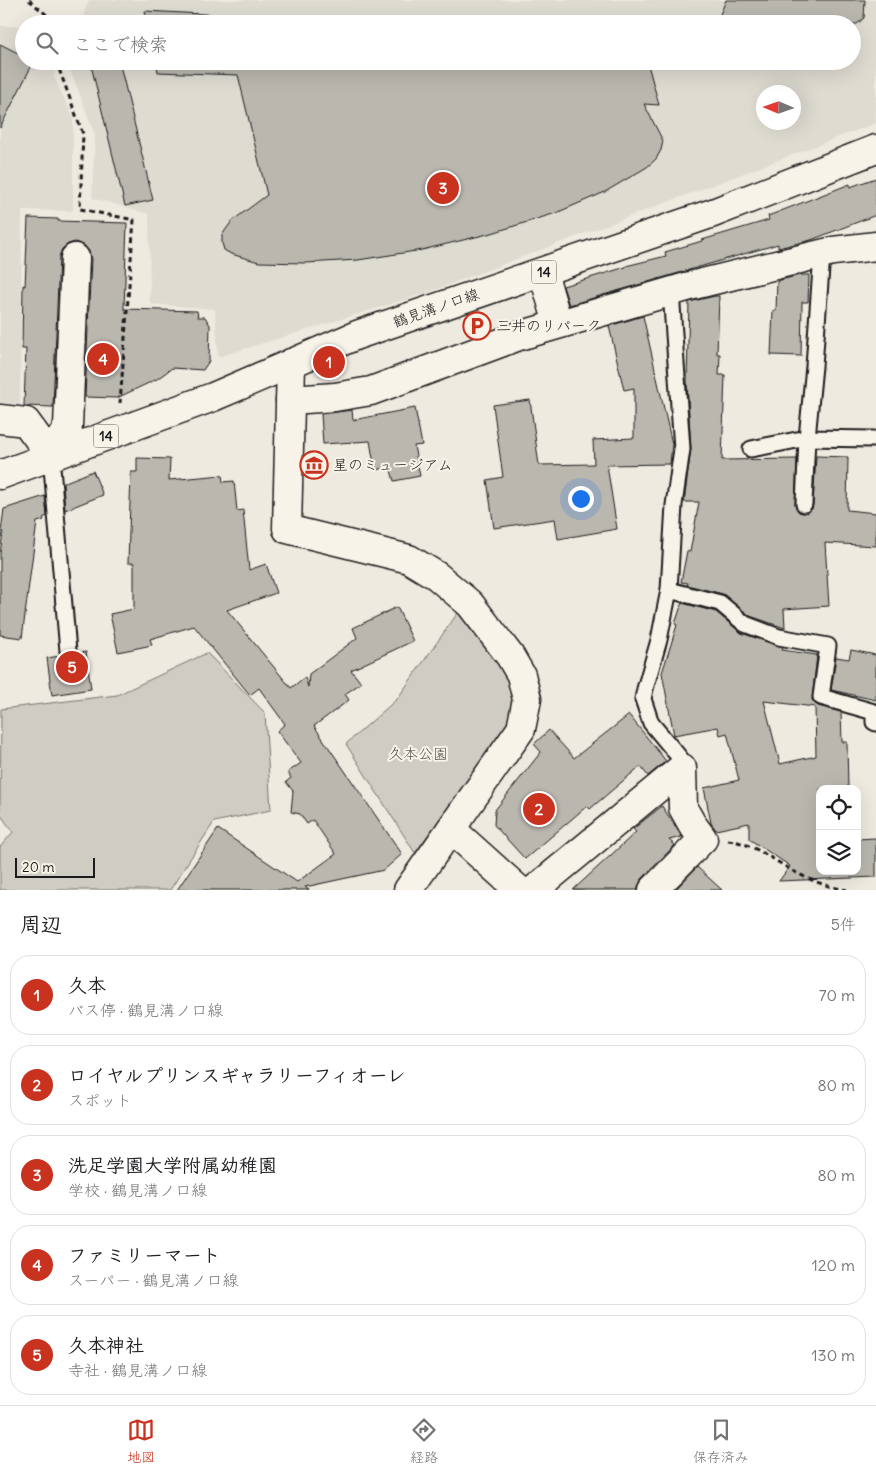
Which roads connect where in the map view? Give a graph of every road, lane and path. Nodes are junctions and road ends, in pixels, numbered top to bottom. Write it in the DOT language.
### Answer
graph roads {
  1 [pos="29,0"];
  2 [pos="47,15"];
  3 [pos="59,70"];
  4 [pos="876,149"];
  5 [pos="876,246"];
  6 [pos="822,254"];
  7 [pos="75,258"];
  8 [pos="543,272"];
  9 [pos="671,291"];
  10 [pos="558,324"];
  11 [pos="291,363"];
  12 [pos="290,400"];
  13 [pos="0,419"];
  14 [pos="118,431"];
  15 [pos="807,438"];
  16 [pos="874,439"];
  17 [pos="751,449"];
  18 [pos="52,456"];
  19 [pos="0,475"];
  20 [pos="804,504"];
  21 [pos="669,590"];
  22 [pos="68,651"];
  23 [pos="876,723"];
  24 [pos="682,768"];
  25 [pos="451,829"];
  26 [pos="703,838"];
  27 [pos="408,890"];
  28 [pos="519,890"];
  29 [pos="534,890"];
  30 [pos="653,890"];
  31 [pos="847,890"];
  1 -- 2 [label="path"];
  3 -- 14 [label="path"];
  4 -- 8 [label="street, 鶴見溝ノ口線 / 14"];
  5 -- 6 [label="street"];
  6 -- 9 [label="street"];
  6 -- 15 [label="lane"];
  7 -- 18 [label="street"];
  8 -- 10 [label="street"];
  8 -- 11 [label="street, 鶴見溝ノ口線 / 14"];
  9 -- 10 [label="street"];
  9 -- 21 [label="lane"];
  10 -- 12 [label="street"];
  11 -- 12 [label="street"];
  11 -- 14 [label="street, 鶴見溝ノ口線 / 14"];
  12 -- 25 [label="street"];
  13 -- 18 [label="street"];
  14 -- 18 [label="street, 鶴見溝ノ口線 / 14"];
  15 -- 16 [label="lane"];
  15 -- 17 [label="lane"];
  15 -- 20 [label="lane"];
  18 -- 19 [label="street, 鶴見溝ノ口線 / 14"];
  18 -- 22 [label="lane"];
  21 -- 23 [label="lane"];
  21 -- 24 [label="lane"];
  24 -- 26 [label="street"];
  24 -- 29 [label="street"];
  25 -- 27 [label="street"];
  25 -- 28 [label="street"];
  26 -- 30 [label="street"];
  26 -- 31 [label="path"];
}
